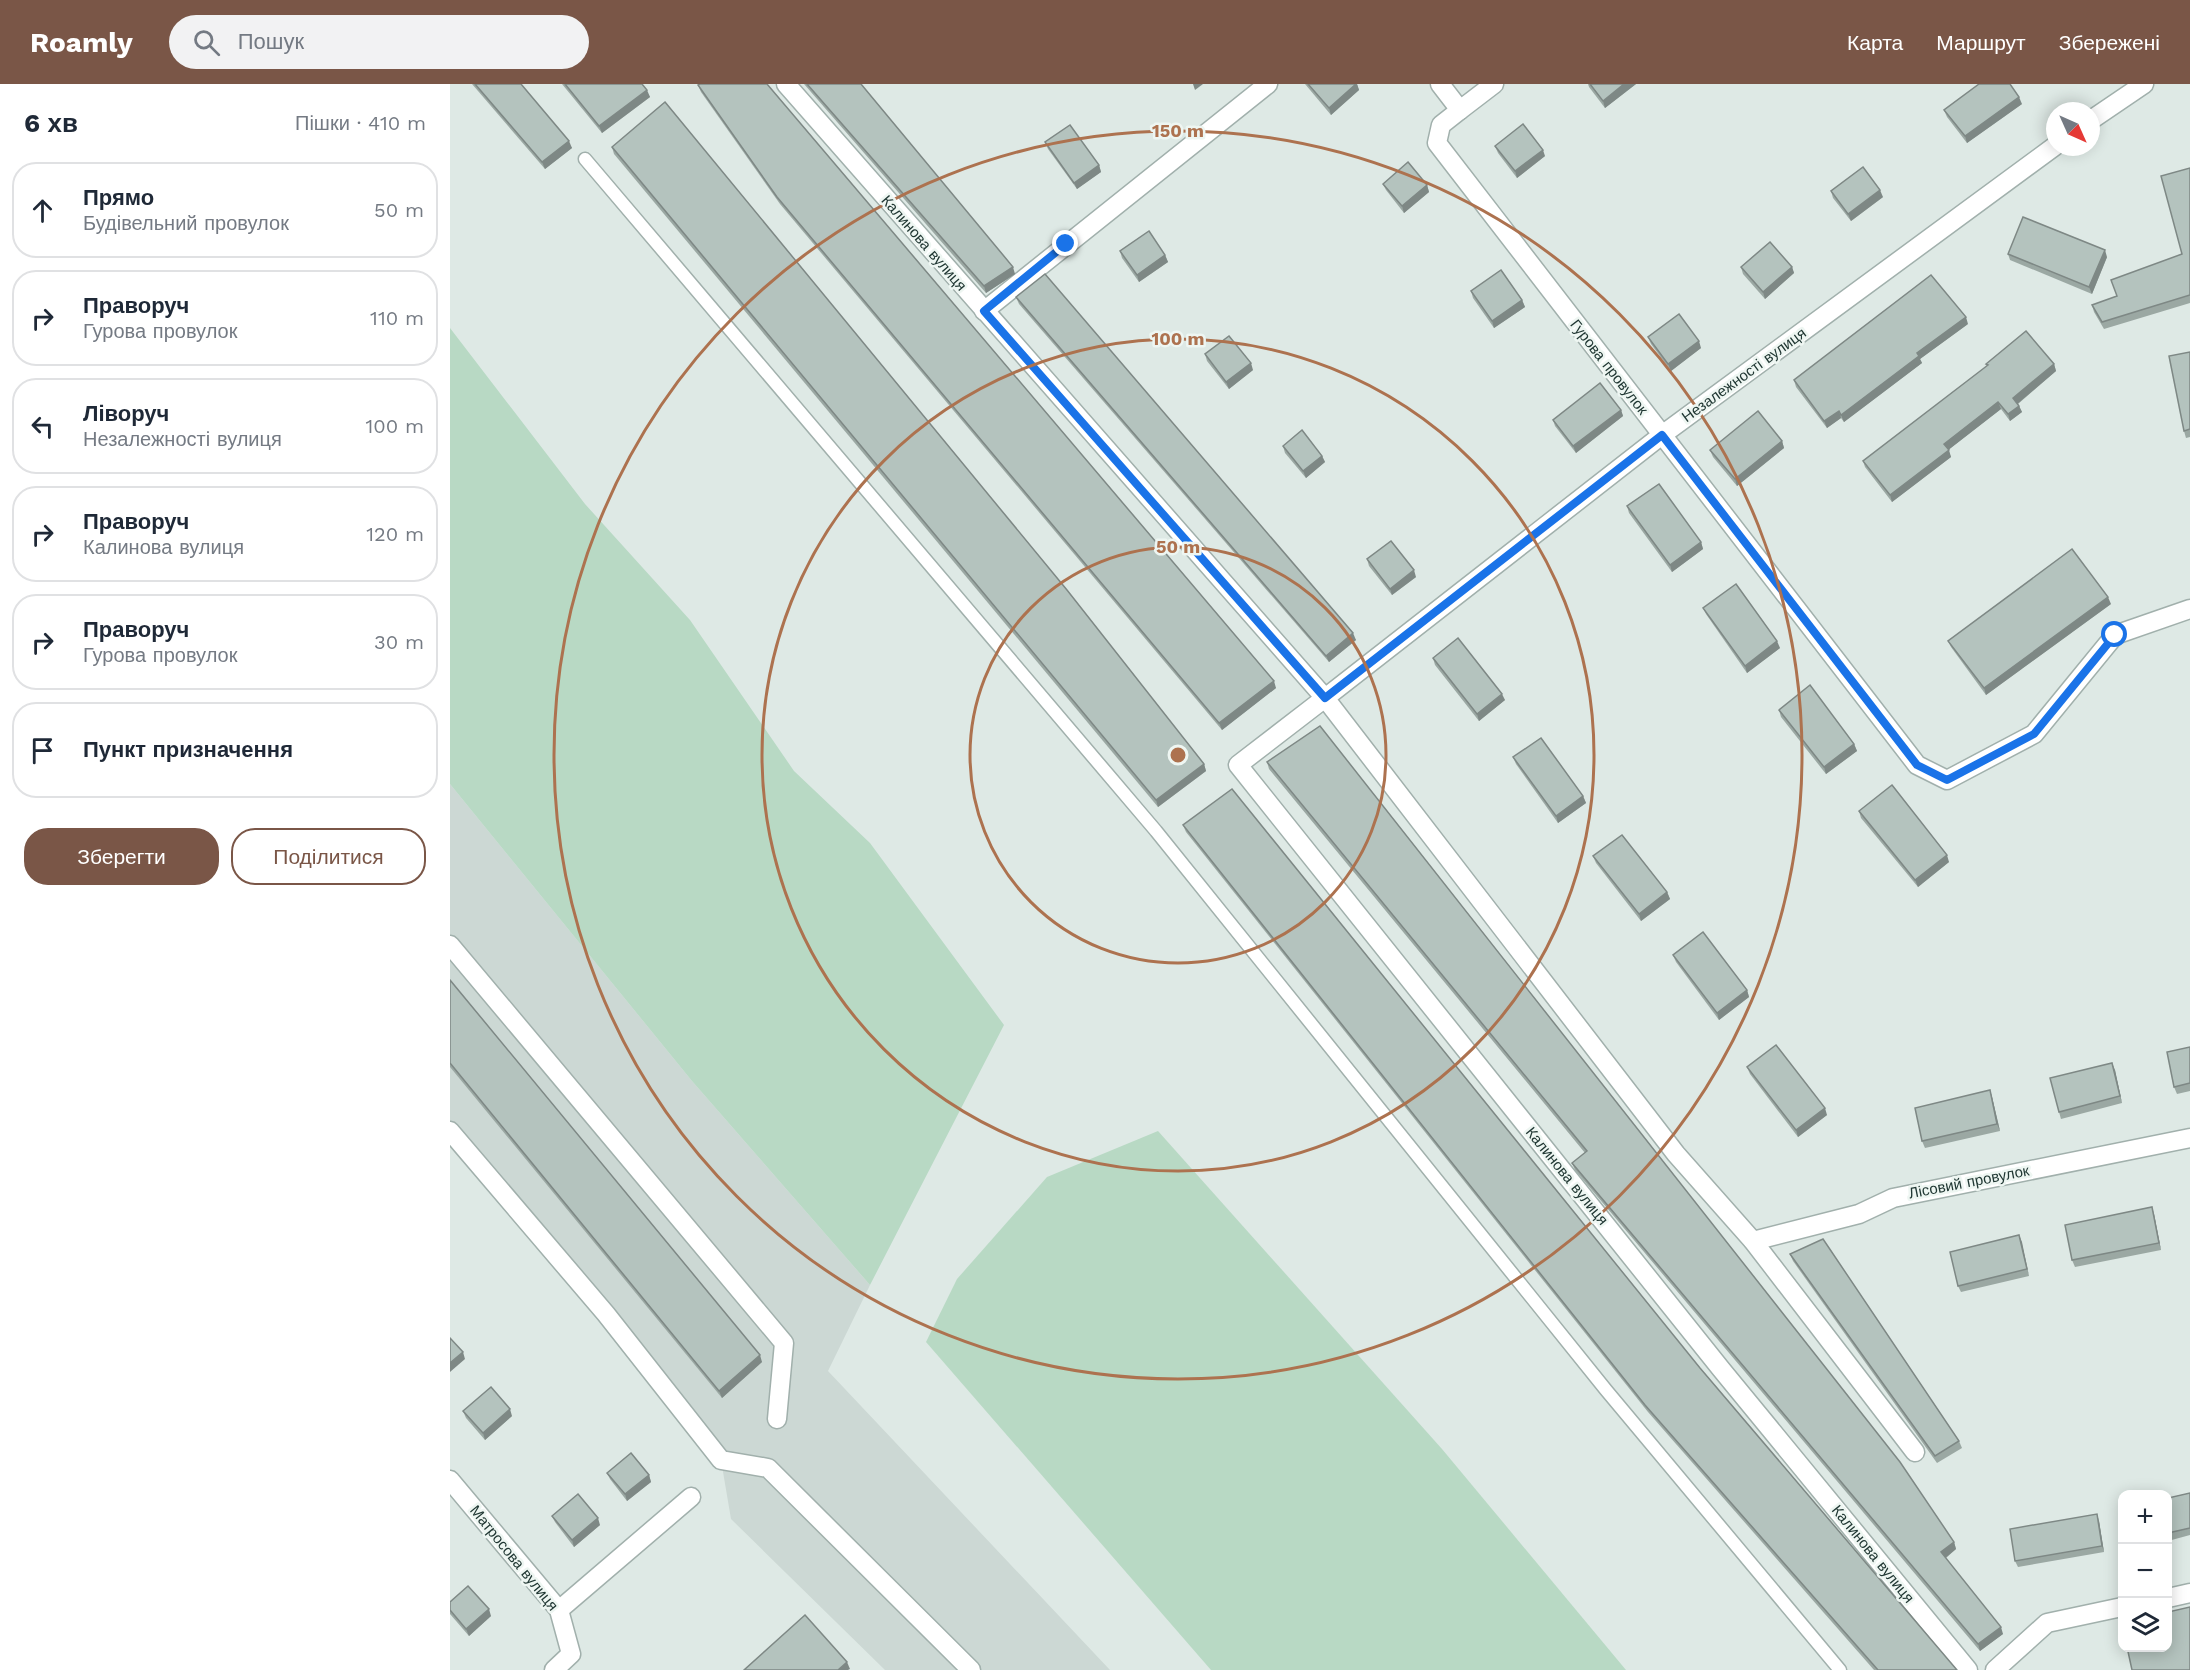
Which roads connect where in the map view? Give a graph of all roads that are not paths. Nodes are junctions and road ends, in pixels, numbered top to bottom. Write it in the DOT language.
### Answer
graph roads {
  1 [pos="786,84"];
  2 [pos="1268,84"];
  3 [pos="1440,84"];
  4 [pos="1494,84"];
  5 [pos="2144,84"];
  6 [pos="1460,110"];
  7 [pos="2100,114"];
  8 [pos="2046,153"];
  9 [pos="585,159"];
  10 [pos="984,311"];
  11 [pos="1662,435"];
  12 [pos="2190,609"];
  13 [pos="1325,698"];
  14 [pos="450,945"];
  15 [pos="450,1131"];
  16 [pos="2190,1138"];
  17 [pos="1753,1241"];
  18 [pos="777,1419"];
  19 [pos="1915,1452"];
  20 [pos="450,1480"];
  21 [pos="691,1497"];
  22 [pos="2190,1593"];
  23 [pos="2172,1597"];
  24 [pos="2118,1608"];
  25 [pos="559,1610"];
  26 [pos="554,1670"];
  27 [pos="971,1670"];
  28 [pos="1840,1670"];
  29 [pos="1968,1670"];
  30 [pos="1995,1670"];
  1 -- 10 [label="street, Калинова вулиця"];
  2 -- 10 [label="street"];
  3 -- 6 [label="street"];
  4 -- 6 [label="street"];
  5 -- 7 [label="street"];
  6 -- 11 [label="street, Гурова провулок"];
  8 -- 11 [label="street, Незалежності вулиця"];
  9 -- 28 [label="lane"];
  10 -- 13 [label="street, Калинова вулиця"];
  11 -- 12 [label="street, Гурова провулок"];
  11 -- 13 [label="street, Незалежності вулиця"];
  13 -- 17 [label="street, Калинова вулиця"];
  13 -- 29 [label="street, Калинова вулиця"];
  14 -- 18 [label="street"];
  15 -- 27 [label="street"];
  16 -- 17 [label="street, Лісовий провулок"];
  17 -- 19 [label="street, Калинова вулиця"];
  20 -- 25 [label="street, Матросова вулиця"];
  21 -- 25 [label="street"];
  22 -- 23 [label="street"];
  24 -- 30 [label="street"];
  25 -- 26 [label="street, Матросова вулиця"];
}
